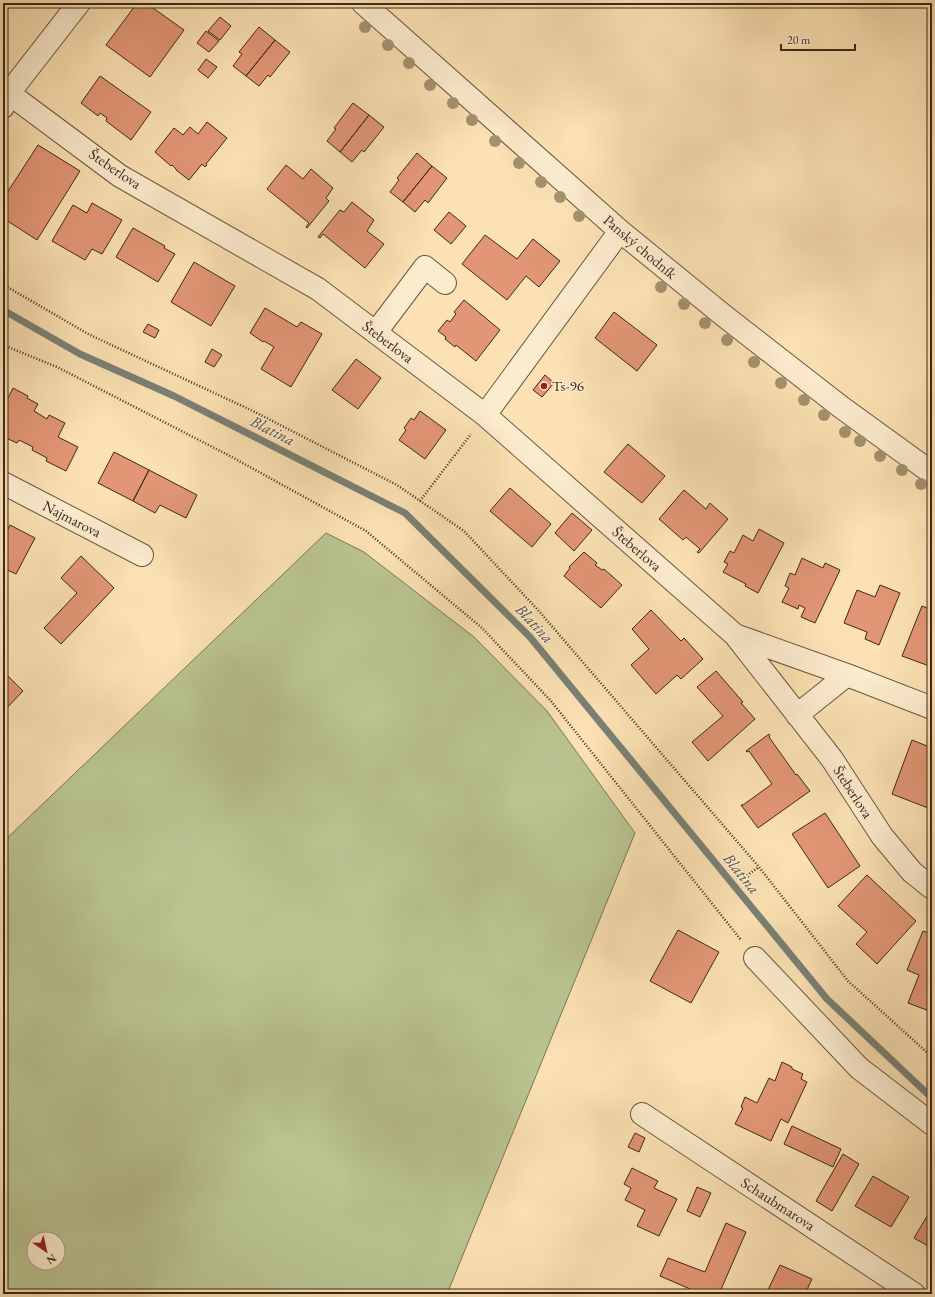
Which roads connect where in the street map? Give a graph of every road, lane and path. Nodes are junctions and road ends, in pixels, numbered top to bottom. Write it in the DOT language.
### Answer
graph roads {
  1 [pos="78,3"];
  2 [pos="363,3"];
  3 [pos="5,96"];
  4 [pos="620,231"];
  5 [pos="3,283"];
  6 [pos="445,283"];
  7 [pos="376,332"];
  8 [pos="3,345"];
  9 [pos="485,415"];
  10 [pos="932,473"];
  11 [pos="3,483"];
  12 [pos="420,501"];
  13 [pos="142,555"];
  14 [pos="735,635"];
  15 [pos="847,675"];
  16 [pos="932,708"];
  17 [pos="797,715"];
  18 [pos="759,866"];
  19 [pos="742,879"];
  20 [pos="932,888"];
  21 [pos="755,958"];
  22 [pos="932,1057"];
  23 [pos="642,1114"];
  24 [pos="932,1124"];
  25 [pos="914,1294"];
  1 -- 3 [label="street"];
  2 -- 4 [label="street, Panský chodník"];
  3 -- 7 [label="street, Šteberlova"];
  4 -- 9 [label="street"];
  4 -- 10 [label="street, Panský chodník"];
  5 -- 12 [label="path"];
  6 -- 7 [label="street"];
  7 -- 9 [label="street, Šteberlova"];
  8 -- 21 [label="path"];
  9 -- 12 [label="path"];
  9 -- 14 [label="street, Šteberlova"];
  11 -- 13 [label="street, Najmarova"];
  12 -- 18 [label="path"];
  14 -- 15 [label="street, Šteberlova"];
  14 -- 17 [label="street, Šteberlova"];
  15 -- 16 [label="street, Šteberlova"];
  15 -- 17 [label="street"];
  17 -- 20 [label="street, Šteberlova"];
  18 -- 19 [label="path"];
  18 -- 22 [label="path"];
  21 -- 24 [label="street"];
  23 -- 25 [label="street, Schaubmarova"];
}
